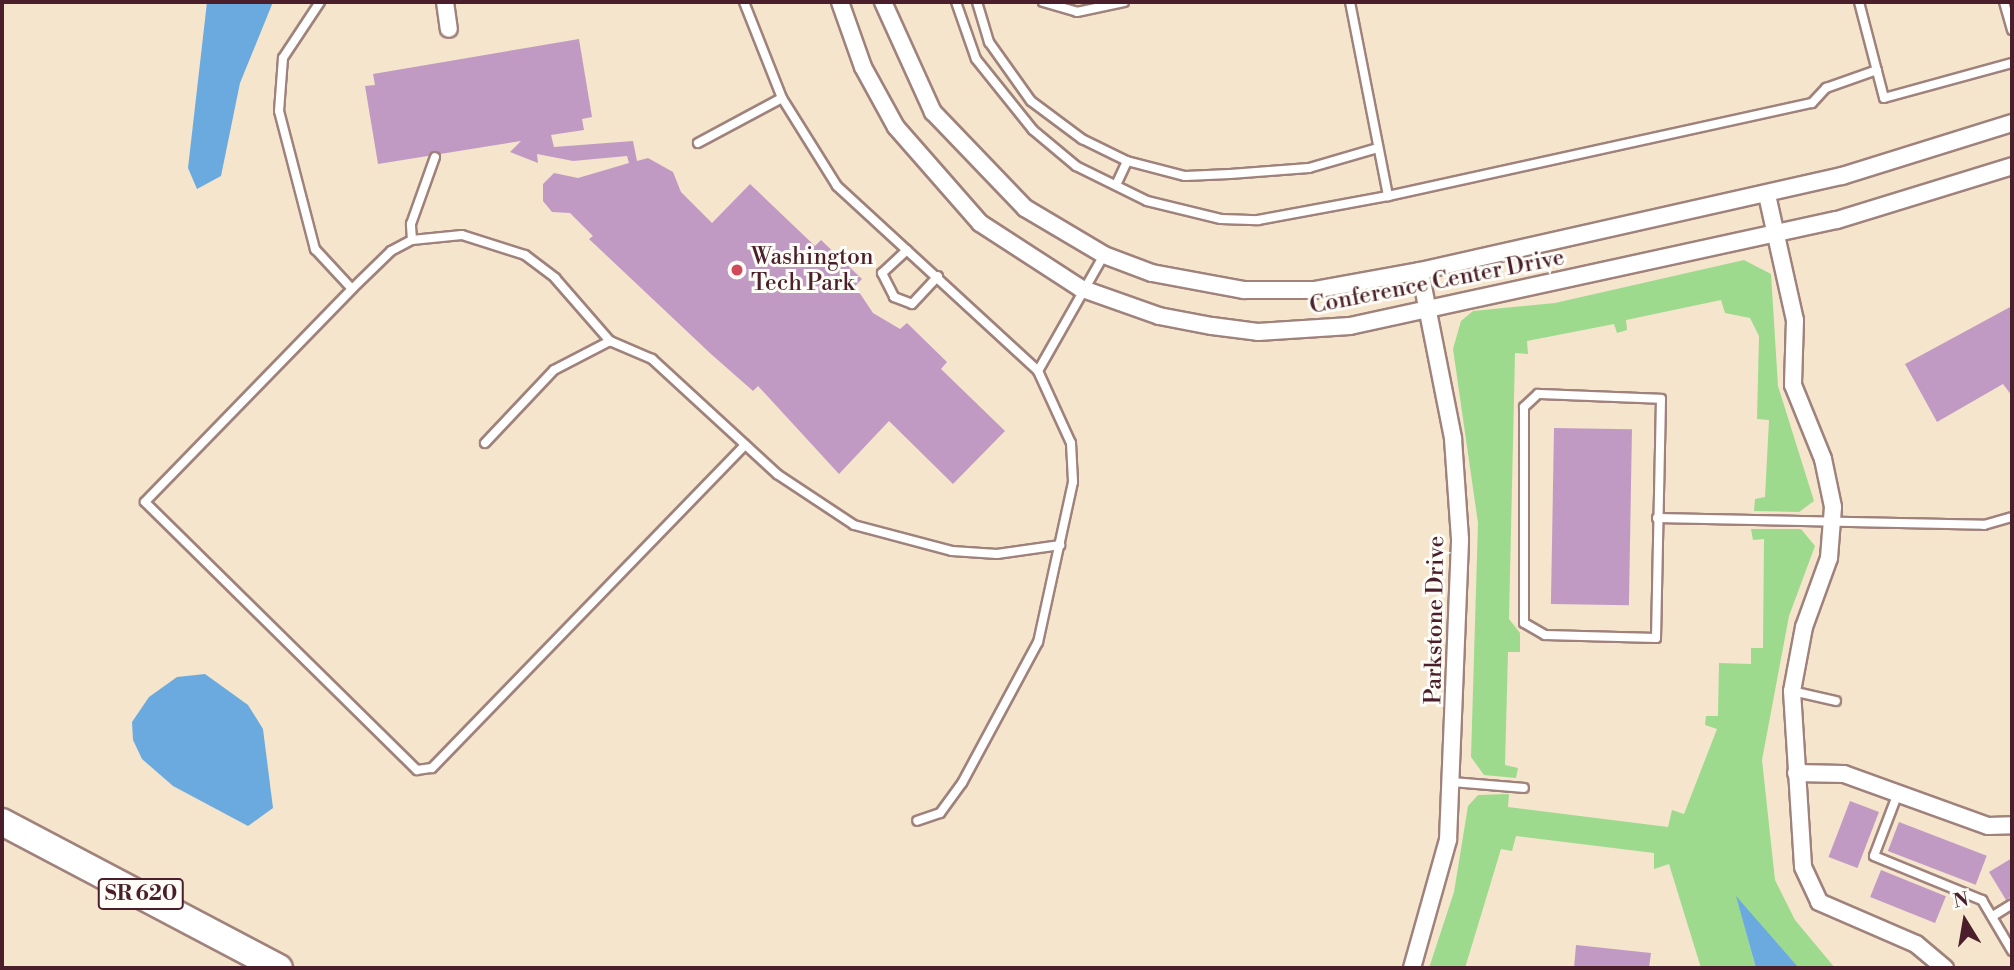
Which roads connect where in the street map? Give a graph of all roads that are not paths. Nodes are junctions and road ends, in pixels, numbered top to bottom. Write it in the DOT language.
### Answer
graph roads {
  1 [pos="330,2"];
  2 [pos="445,2"];
  3 [pos="744,2"];
  4 [pos="839,2"];
  5 [pos="883,2"];
  6 [pos="956,2"];
  7 [pos="977,2"];
  8 [pos="1043,2"];
  9 [pos="1124,2"];
  10 [pos="1350,2"];
  11 [pos="1859,2"];
  12 [pos="2004,2"];
  13 [pos="319,3"];
  14 [pos="449,29"];
  15 [pos="2012,30"];
  16 [pos="2012,63"];
  17 [pos="1877,70"];
  18 [pos="782,98"];
  19 [pos="2012,123"];
  20 [pos="698,144"];
  21 [pos="1378,148"];
  22 [pos="435,157"];
  23 [pos="1127,162"];
  24 [pos="2012,166"];
  25 [pos="1116,185"];
  26 [pos="1767,195"];
  27 [pos="1388,196"];
  28 [pos="1777,234"];
  29 [pos="412,240"];
  30 [pos="907,250"];
  31 [pos="1104,255"];
  32 [pos="1420,271"];
  33 [pos="938,276"];
  34 [pos="1080,288"];
  35 [pos="352,289"];
  36 [pos="1428,310"];
  37 [pos="610,341"];
  38 [pos="1038,371"];
  39 [pos="485,443"];
  40 [pos="745,445"];
  41 [pos="2012,517"];
  42 [pos="1657,518"];
  43 [pos="1832,524"];
  44 [pos="1060,545"];
  45 [pos="1792,691"];
  46 [pos="1836,701"];
  47 [pos="1796,773"];
  48 [pos="1453,782"];
  49 [pos="1524,788"];
  50 [pos="1898,793"];
  51 [pos="917,821"];
  52 [pos="2,822"];
  53 [pos="2012,825"];
  54 [pos="2012,904"];
  55 [pos="1993,916"];
  56 [pos="2012,951"];
  57 [pos="279,968"];
  58 [pos="1412,968"];
  59 [pos="1945,968"];
  1 -- 13 [label="lane"];
  2 -- 14 [label="street"];
  3 -- 18 [label="lane"];
  4 -- 34 [label="street, Conference Center Drive"];
  5 -- 31 [label="street, Conference Center Drive"];
  6 -- 25 [label="lane"];
  7 -- 23 [label="lane"];
  8 -- 9 [label="lane"];
  10 -- 21 [label="lane"];
  11 -- 17 [label="lane"];
  12 -- 15 [label="lane"];
  13 -- 35 [label="lane"];
  16 -- 17 [label="lane"];
  17 -- 27 [label="lane"];
  18 -- 20 [label="lane"];
  18 -- 30 [label="lane"];
  19 -- 26 [label="street, Conference Center Drive"];
  21 -- 23 [label="lane"];
  21 -- 27 [label="lane"];
  22 -- 29 [label="lane"];
  23 -- 25 [label="lane"];
  24 -- 28 [label="street, Conference Center Drive"];
  25 -- 27 [label="lane"];
  26 -- 28 [label="street"];
  26 -- 32 [label="street, Conference Center Drive"];
  28 -- 36 [label="street, Conference Center Drive"];
  28 -- 43 [label="street"];
  29 -- 35 [label="lane"];
  29 -- 37 [label="lane"];
  30 -- 33 [label="lane"];
  30 -- 33 [label="lane"];
  31 -- 32 [label="street, Conference Center Drive"];
  31 -- 34 [label="lane"];
  32 -- 36 [label="street, Parkstone Drive"];
  33 -- 38 [label="lane"];
  34 -- 36 [label="street, Conference Center Drive"];
  34 -- 38 [label="lane"];
  35 -- 40 [label="lane"];
  36 -- 48 [label="street, Parkstone Drive"];
  37 -- 39 [label="lane"];
  37 -- 40 [label="lane"];
  38 -- 44 [label="lane"];
  40 -- 44 [label="lane"];
  41 -- 43 [label="lane"];
  42 -- 42 [label="lane"];
  42 -- 43 [label="lane"];
  43 -- 45 [label="street"];
  44 -- 51 [label="lane"];
  45 -- 46 [label="lane"];
  45 -- 47 [label="street"];
  47 -- 50 [label="street"];
  47 -- 59 [label="street"];
  48 -- 49 [label="lane"];
  48 -- 58 [label="street, Parkstone Drive"];
  50 -- 53 [label="street"];
  50 -- 55 [label="lane"];
  52 -- 57 [label="main road, SR 620"];
  54 -- 55 [label="lane"];
  55 -- 56 [label="lane"];
}
